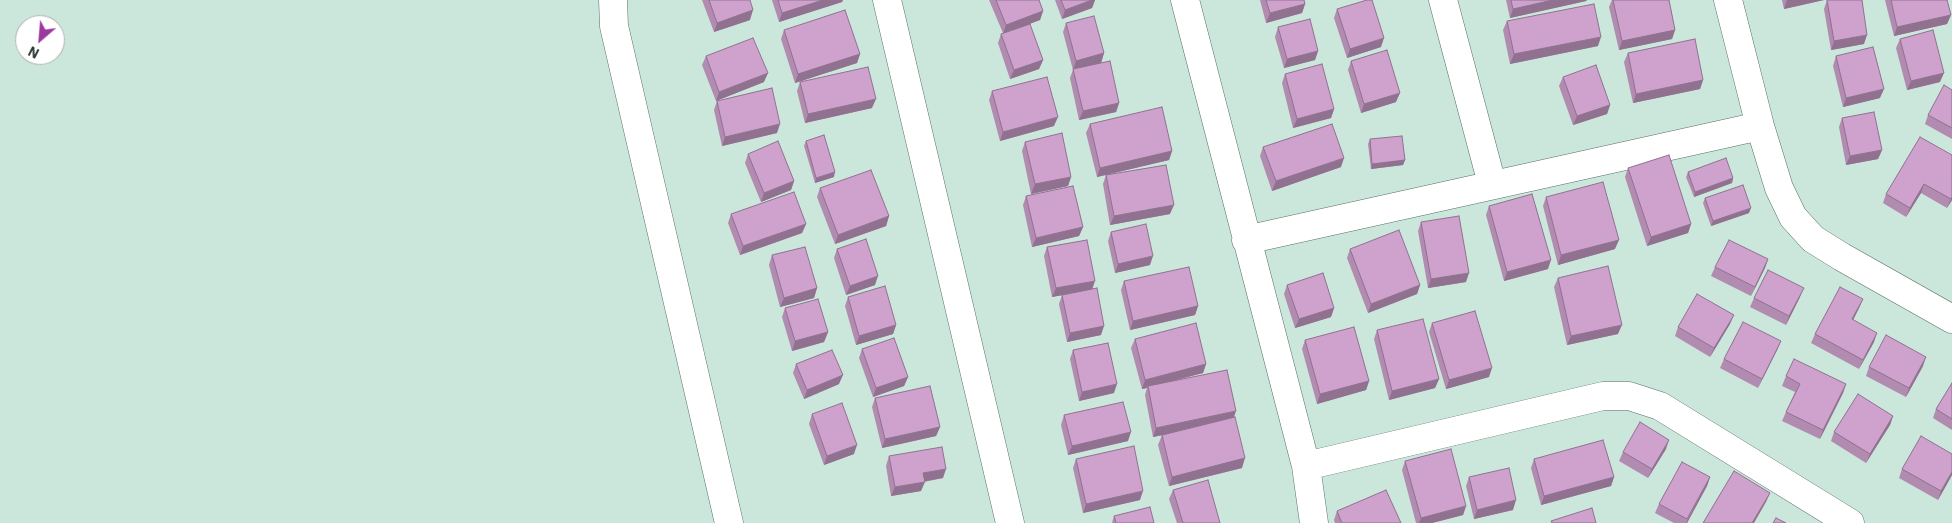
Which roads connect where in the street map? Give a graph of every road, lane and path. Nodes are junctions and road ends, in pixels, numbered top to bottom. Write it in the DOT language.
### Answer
graph roads {
  1 [pos="613,0"];
  2 [pos="887,0"];
  3 [pos="1185,0"];
  4 [pos="1443,0"];
  5 [pos="1728,0"];
  6 [pos="1760,126"];
  7 [pos="1492,184"];
  8 [pos="1246,240"];
  9 [pos="1952,319"];
  10 [pos="1306,466"];
  11 [pos="729,523"];
  12 [pos="1010,523"];
  13 [pos="1314,523"];
  14 [pos="1850,523"];
  1 -- 11 [label="street"];
  2 -- 12 [label="street"];
  3 -- 8 [label="street"];
  4 -- 7 [label="street"];
  5 -- 6 [label="street"];
  6 -- 7 [label="street"];
  6 -- 9 [label="street"];
  7 -- 8 [label="street"];
  8 -- 10 [label="street"];
  10 -- 13 [label="street"];
  10 -- 14 [label="street"];
}
